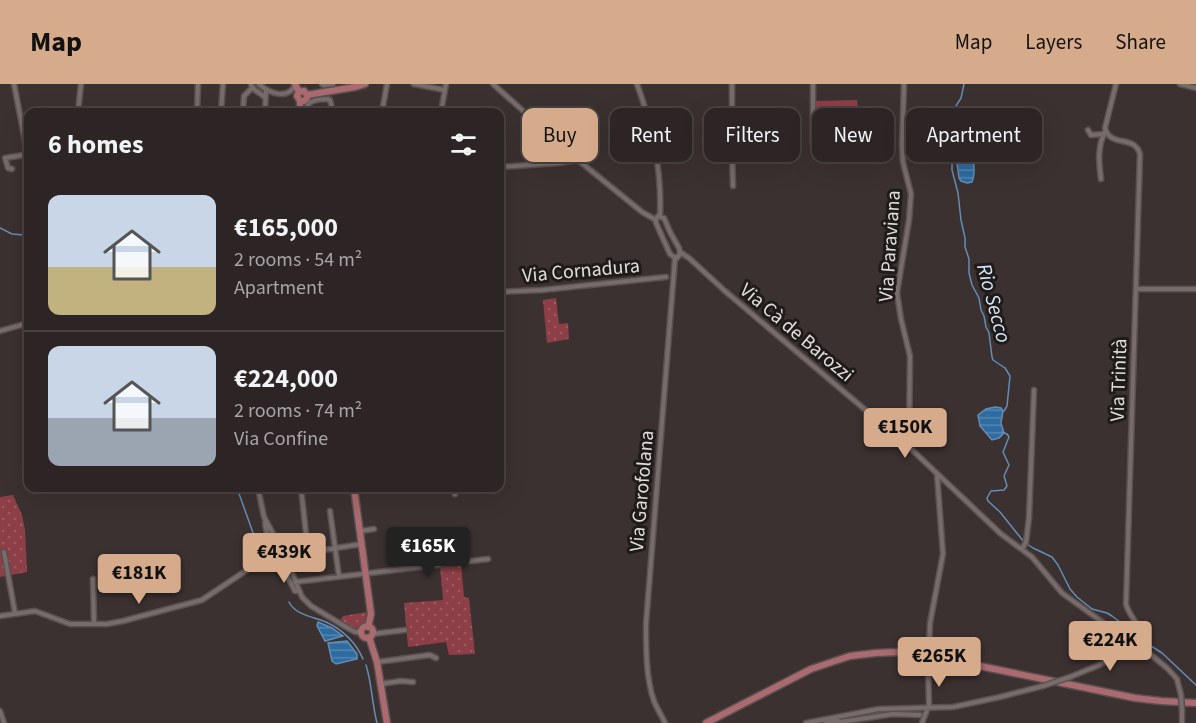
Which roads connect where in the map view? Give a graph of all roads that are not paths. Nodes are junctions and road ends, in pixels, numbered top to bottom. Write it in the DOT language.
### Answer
graph roads {
  1 [pos="14,84"];
  2 [pos="81,84"];
  3 [pos="198,84"];
  4 [pos="223,84"];
  5 [pos="259,84"];
  6 [pos="295,84"];
  7 [pos="333,84"];
  8 [pos="365,84"];
  9 [pos="387,84"];
  10 [pos="414,84"];
  11 [pos="446,84"];
  12 [pos="493,84"];
  13 [pos="637,84"];
  14 [pos="732,84"];
  15 [pos="813,84"];
  16 [pos="904,84"];
  17 [pos="1116,84"];
  18 [pos="1180,84"];
  19 [pos="323,85"];
  20 [pos="252,86"];
  21 [pos="1196,88"];
  22 [pos="266,90"];
  23 [pos="445,90"];
  24 [pos="299,92"];
  25 [pos="307,95"];
  26 [pos="265,99"];
  27 [pos="300,101"];
  28 [pos="78,108"];
  29 [pos="197,108"];
  30 [pos="220,108"];
  31 [pos="243,108"];
  32 [pos="265,108"];
  33 [pos="300,108"];
  34 [pos="306,108"];
  35 [pos="332,108"];
  36 [pos="382,108"];
  37 [pos="442,108"];
  38 [pos="813,108"];
  39 [pos="522,110"];
  40 [pos="1088,130"];
  41 [pos="1105,133"];
  42 [pos="24,136"];
  43 [pos="24,155"];
  44 [pos="565,162"];
  45 [pos="580,162"];
  46 [pos="504,167"];
  47 [pos="12,169"];
  48 [pos="1101,179"];
  49 [pos="733,186"];
  50 [pos="660,216"];
  51 [pos="656,220"];
  52 [pos="681,252"];
  53 [pos="675,258"];
  54 [pos="666,277"];
  55 [pos="1196,289"];
  56 [pos="1136,290"];
  57 [pos="504,292"];
  58 [pos="24,324"];
  59 [pos="0,331"];
  60 [pos="1034,390"];
  61 [pos="908,446"];
  62 [pos="938,474"];
  63 [pos="260,492"];
  64 [pos="301,492"];
  65 [pos="355,492"];
  66 [pos="330,512"];
  67 [pos="264,517"];
  68 [pos="374,529"];
  69 [pos="360,531"];
  70 [pos="362,544"];
  71 [pos="335,549"];
  72 [pos="1022,549"];
  73 [pos="4,552"];
  74 [pos="274,552"];
  75 [pos="308,552"];
  76 [pos="285,556"];
  77 [pos="488,560"];
  78 [pos="366,574"];
  79 [pos="339,577"];
  80 [pos="93,579"];
  81 [pos="295,582"];
  82 [pos="298,591"];
  83 [pos="15,614"];
  84 [pos="0,616"];
  85 [pos="94,624"];
  86 [pos="368,627"];
  87 [pos="405,630"];
  88 [pos="361,632"];
  89 [pos="371,636"];
  90 [pos="1141,643"];
  91 [pos="436,658"];
  92 [pos="377,662"];
  93 [pos="413,682"];
  94 [pos="381,684"];
  95 [pos="1196,703"];
  96 [pos="893,708"];
  97 [pos="928,708"];
  98 [pos="0,711"];
  99 [pos="893,714"];
  100 [pos="920,715"];
  101 [pos="838,719"];
  102 [pos="4,723"];
  103 [pos="387,723"];
  104 [pos="665,723"];
  105 [pos="706,723"];
  106 [pos="809,723"];
  107 [pos="826,723"];
  108 [pos="922,723"];
  109 [pos="1182,723"];
  1 -- 42 [label="street"];
  2 -- 28 [label="street"];
  3 -- 29 [label="street"];
  4 -- 30 [label="street"];
  5 -- 22 [label="street"];
  6 -- 22 [label="street"];
  6 -- 24 [label="main road"];
  7 -- 19 [label="street"];
  8 -- 25 [label="main road"];
  9 -- 36 [label="street"];
  10 -- 23 [label="street"];
  11 -- 23 [label="street"];
  12 -- 39 [label="street"];
  13 -- 50 [label="street"];
  14 -- 49 [label="street"];
  15 -- 38 [label="street"];
  16 -- 61 [label="street, Via Paraviana"];
  17 -- 41 [label="street"];
  18 -- 21 [label="street"];
  20 -- 26 [label="street"];
  20 -- 31 [label="street"];
  22 -- 26 [label="street"];
  23 -- 37 [label="street"];
  24 -- 25 [label="main road"];
  24 -- 27 [label="main road"];
  25 -- 27 [label="main road"];
  26 -- 32 [label="street"];
  27 -- 33 [label="main road"];
  34 -- 35 [label="street"];
  40 -- 41 [label="street, Via Trinità"];
  41 -- 48 [label="street"];
  41 -- 56 [label="street, Via Trinità"];
  43 -- 47 [label="street"];
  44 -- 46 [label="street"];
  45 -- 51 [label="street"];
  50 -- 51 [label="street"];
  50 -- 52 [label="street"];
  51 -- 53 [label="street"];
  52 -- 53 [label="street"];
  52 -- 61 [label="street, Via Cà de Barozzi"];
  53 -- 104 [label="street, Via Garofolana"];
  54 -- 57 [label="street, Via Cornadura"];
  55 -- 56 [label="street"];
  56 -- 90 [label="street, Via Trinità"];
  58 -- 59 [label="street"];
  60 -- 72 [label="street"];
  61 -- 62 [label="street, Via Cà de Barozzi"];
  62 -- 72 [label="street, Via Cà de Barozzi"];
  62 -- 97 [label="street, bridge"];
  63 -- 67 [label="street"];
  64 -- 75 [label="street"];
  65 -- 69 [label="main road"];
  66 -- 71 [label="street"];
  67 -- 74 [label="street"];
  67 -- 76 [label="street"];
  68 -- 69 [label="street"];
  69 -- 70 [label="main road"];
  70 -- 71 [label="street"];
  70 -- 78 [label="main road"];
  71 -- 75 [label="street"];
  71 -- 79 [label="street"];
  72 -- 90 [label="street, Via Cà de Barozzi"];
  73 -- 83 [label="street"];
  74 -- 82 [label="street"];
  74 -- 85 [label="street"];
  75 -- 76 [label="street"];
  76 -- 81 [label="street"];
  77 -- 78 [label="street"];
  78 -- 79 [label="street"];
  78 -- 86 [label="main road"];
  79 -- 81 [label="street"];
  80 -- 85 [label="street"];
  81 -- 82 [label="street"];
  82 -- 88 [label="street"];
  83 -- 84 [label="street"];
  83 -- 85 [label="street"];
  86 -- 88 [label="main road"];
  86 -- 89 [label="main road"];
  87 -- 89 [label="street"];
  88 -- 89 [label="main road"];
  89 -- 92 [label="main road"];
  90 -- 97 [label="street, bridge"];
  90 -- 109 [label="street, Via Cà de Barozzi, bridge"];
  91 -- 92 [label="street"];
  92 -- 94 [label="main road"];
  93 -- 94 [label="street"];
  94 -- 103 [label="main road"];
  95 -- 105 [label="main road"];
  96 -- 97 [label="street"];
  96 -- 99 [label="street"];
  96 -- 101 [label="street"];
  97 -- 108 [label="street"];
  98 -- 102 [label="street"];
  99 -- 100 [label="street"];
  99 -- 101 [label="street"];
  101 -- 106 [label="street"];
  101 -- 107 [label="street"];
}
